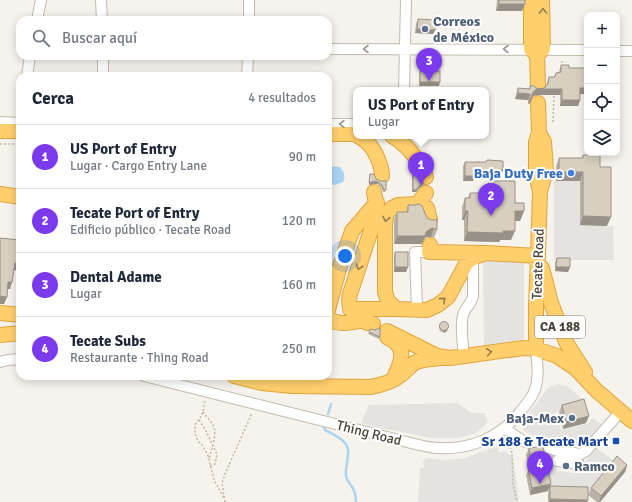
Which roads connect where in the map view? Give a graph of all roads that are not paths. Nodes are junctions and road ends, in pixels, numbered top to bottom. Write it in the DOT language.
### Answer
graph roads {
  1 [pos="41,0"];
  2 [pos="101,0"];
  3 [pos="249,0"];
  4 [pos="406,0"];
  5 [pos="531,0"];
  6 [pos="542,0"];
  7 [pos="38,16"];
  8 [pos="102,16"];
  9 [pos="249,16"];
  10 [pos="332,49"];
  11 [pos="405,49"];
  12 [pos="584,50"];
  13 [pos="537,51"];
  14 [pos="620,51"];
  15 [pos="632,51"];
  16 [pos="29,60"];
  17 [pos="103,60"];
  18 [pos="248,60"];
  19 [pos="28,72"];
  20 [pos="103,72"];
  21 [pos="247,72"];
  22 [pos="538,86"];
  23 [pos="404,87"];
  24 [pos="538,103"];
  25 [pos="0,122"];
  26 [pos="16,122"];
  27 [pos="332,124"];
  28 [pos="353,124"];
  29 [pos="0,131"];
  30 [pos="16,131"];
  31 [pos="332,134"];
  32 [pos="353,135"];
  33 [pos="357,139"];
  34 [pos="394,139"];
  35 [pos="378,176"];
  36 [pos="422,177"];
  37 [pos="0,194"];
  38 [pos="16,196"];
  39 [pos="430,220"];
  40 [pos="430,248"];
  41 [pos="486,253"];
  42 [pos="538,256"];
  43 [pos="473,258"];
  44 [pos="332,295"];
  45 [pos="350,309"];
  46 [pos="396,309"];
  47 [pos="417,309"];
  48 [pos="0,313"];
  49 [pos="16,315"];
  50 [pos="332,321"];
  51 [pos="16,333"];
  52 [pos="0,335"];
  53 [pos="536,349"];
  54 [pos="457,357"];
  55 [pos="16,359"];
  56 [pos="0,362"];
  57 [pos="160,380"];
  58 [pos="250,380"];
  59 [pos="392,380"];
  60 [pos="597,391"];
  61 [pos="621,411"];
  62 [pos="632,421"];
  63 [pos="504,428"];
  64 [pos="557,461"];
  65 [pos="579,464"];
  1 -- 7 [label="street"];
  2 -- 8 [label="street"];
  3 -- 9 [label="street"];
  4 -- 11 [label="street"];
  5 -- 13 [label="highway"];
  13 -- 6 [label="highway, one-way"];
  11 -- 10 [label="street, one-way"];
  13 -- 11 [label="street, one-way"];
  11 -- 23 [label="street"];
  12 -- 13 [label="street"];
  13 -- 22 [label="highway"];
  14 -- 15 [label="street"];
  16 -- 19 [label="street"];
  17 -- 20 [label="street"];
  18 -- 21 [label="street"];
  24 -- 42 [label="highway, Tecate Road / CA 188"];
  25 -- 26 [label="street"];
  28 -- 27 [label="street, one-way"];
  29 -- 30 [label="highway"];
  31 -- 32 [label="highway"];
  33 -- 35 [label="highway"];
  34 -- 36 [label="highway"];
  37 -- 38 [label="highway"];
  39 -- 46 [label="highway, one-way"];
  40 -- 41 [label="highway"];
  40 -- 47 [label="street"];
  41 -- 42 [label="highway"];
  41 -- 43 [label="highway"];
  42 -- 53 [label="highway, Tecate Road / CA 188"];
  42 -- 60 [label="highway, CA 188"];
  47 -- 43 [label="highway, one-way"];
  43 -- 54 [label="street"];
  44 -- 45 [label="highway, one-way"];
  45 -- 46 [label="highway"];
  45 -- 50 [label="highway"];
  46 -- 47 [label="highway"];
  48 -- 49 [label="highway"];
  51 -- 52 [label="highway"];
  54 -- 53 [label="highway, one-way"];
  53 -- 60 [label="highway, CA 188"];
  53 -- 63 [label="street, Thing Road"];
  54 -- 59 [label="highway"];
  54 -- 59 [label="highway"];
  55 -- 56 [label="street"];
  57 -- 63 [label="street, Thing Road"];
  58 -- 59 [label="highway"];
  60 -- 61 [label="highway, CA 188"];
  61 -- 62 [label="highway, CA 188"];
  61 -- 63 [label="street"];
  64 -- 65 [label="street"];
}
